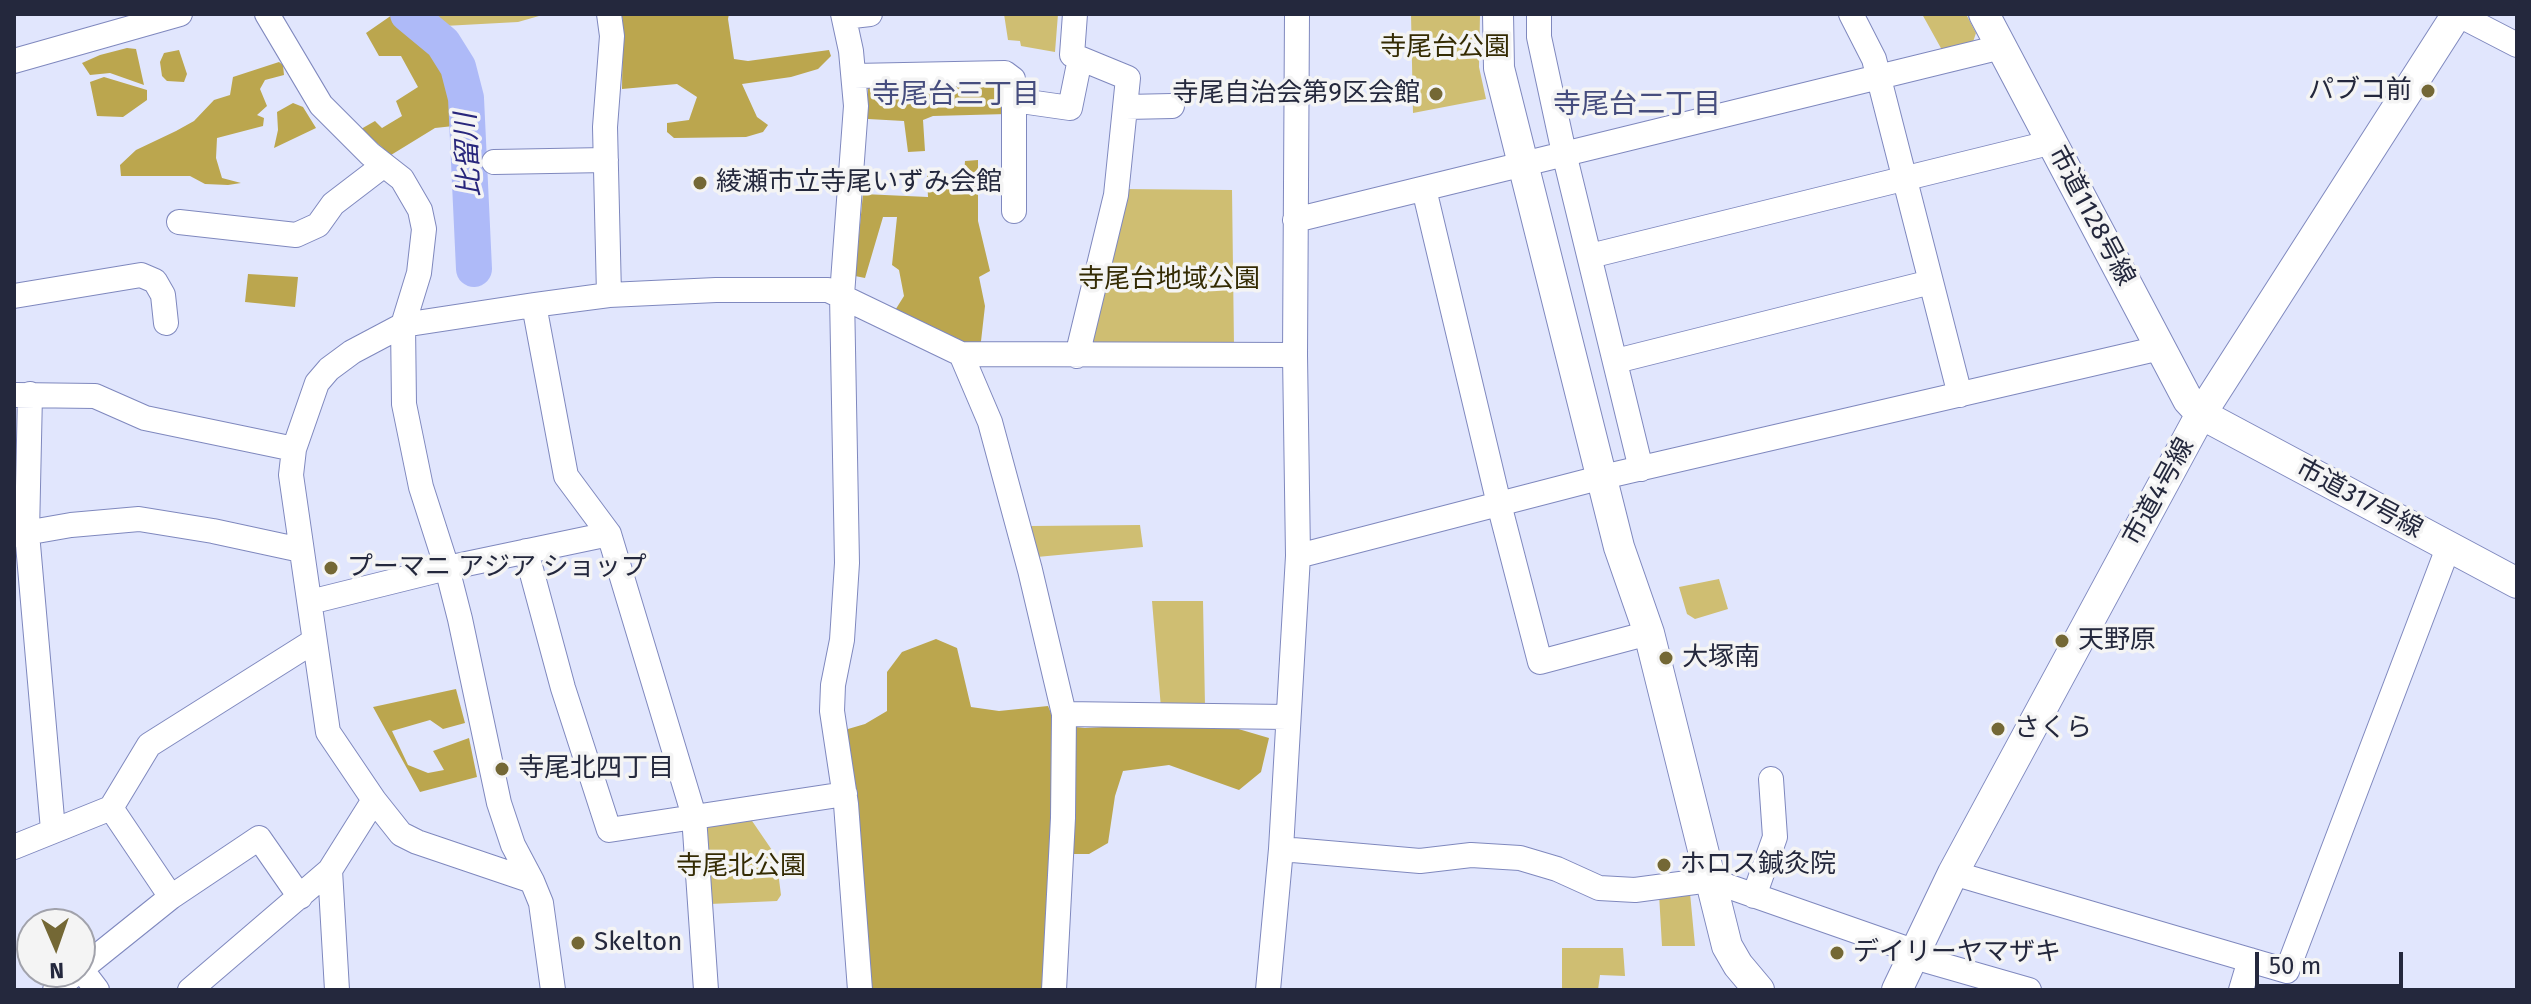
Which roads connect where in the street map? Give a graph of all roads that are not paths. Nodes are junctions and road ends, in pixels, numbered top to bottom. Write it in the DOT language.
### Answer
graph roads {
  1 [pos="180,14"];
  2 [pos="267,14"];
  3 [pos="609,14"];
  4 [pos="870,14"];
  5 [pos="1075,14"];
  6 [pos="1297,14"];
  7 [pos="1498,14"];
  8 [pos="1539,14"];
  9 [pos="1851,14"];
  10 [pos="1984,14"];
  11 [pos="2457,14"];
  12 [pos="843,16"];
  13 [pos="2517,45"];
  14 [pos="2001,47"];
  15 [pos="1080,59"];
  16 [pos="14,61"];
  17 [pos="1878,75"];
  18 [pos="854,76"];
  19 [pos="1014,100"];
  20 [pos="1172,106"];
  21 [pos="1126,107"];
  22 [pos="2053,142"];
  23 [pos="1564,153"];
  24 [pos="606,160"];
  25 [pos="494,162"];
  26 [pos="1524,162"];
  27 [pos="384,165"];
  28 [pos="1905,179"];
  29 [pos="1424,189"];
  30 [pos="1014,211"];
  31 [pos="1295,220"];
  32 [pos="179,222"];
  33 [pos="1590,256"];
  34 [pos="1931,282"];
  35 [pos="609,295"];
  36 [pos="842,295"];
  37 [pos="14,296"];
  38 [pos="534,305"];
  39 [pos="166,323"];
  40 [pos="403,325"];
  41 [pos="2160,348"];
  42 [pos="961,354"];
  43 [pos="1295,355"];
  44 [pos="1077,356"];
  45 [pos="1616,361"];
  46 [pos="22,394"];
  47 [pos="1960,395"];
  48 [pos="2201,414"];
  49 [pos="294,449"];
  50 [pos="1641,469"];
  51 [pos="1603,477"];
  52 [pos="1499,504"];
  53 [pos="20,534"];
  54 [pos="609,534"];
  55 [pos="2448,548"];
  56 [pos="301,550"];
  57 [pos="526,551"];
  58 [pos="1298,556"];
  59 [pos="447,568"];
  60 [pos="2517,583"];
  61 [pos="310,602"];
  62 [pos="1649,633"];
  63 [pos="314,641"];
  64 [pos="1064,714"];
  65 [pos="1287,717"];
  66 [pos="1771,779"];
  67 [pos="845,794"];
  68 [pos="374,800"];
  69 [pos="111,808"];
  70 [pos="694,816"];
  71 [pos="53,830"];
  72 [pos="14,847"];
  73 [pos="1281,849"];
  74 [pos="330,870"];
  75 [pos="1953,873"];
  76 [pos="1710,880"];
  77 [pos="532,881"];
  78 [pos="1754,896"];
  79 [pos="171,897"];
  80 [pos="300,897"];
  81 [pos="1915,954"];
  82 [pos="96,957"];
  83 [pos="2250,960"];
  84 [pos="190,990"];
  85 [pos="337,990"];
  86 [pos="553,990"];
  87 [pos="706,990"];
  88 [pos="860,990"];
  89 [pos="1054,990"];
  90 [pos="1268,990"];
  91 [pos="1759,990"];
  92 [pos="1897,990"];
  93 [pos="2029,990"];
  94 [pos="2241,990"];
  1 -- 16 [label="street"];
  2 -- 27 [label="street"];
  3 -- 24 [label="street"];
  4 -- 12 [label="street"];
  5 -- 15 [label="street"];
  6 -- 31 [label="street"];
  7 -- 26 [label="street"];
  8 -- 23 [label="street"];
  9 -- 17 [label="street"];
  10 -- 14 [label="street, 市道1128号線"];
  11 -- 13 [label="street"];
  11 -- 48 [label="street, 市道4号線"];
  12 -- 18 [label="street"];
  14 -- 17 [label="street"];
  14 -- 22 [label="street, 市道1128号線"];
  15 -- 19 [label="street"];
  15 -- 21 [label="street"];
  17 -- 23 [label="street"];
  17 -- 28 [label="street"];
  18 -- 19 [label="street"];
  18 -- 36 [label="street"];
  19 -- 30 [label="street"];
  20 -- 21 [label="street"];
  21 -- 44 [label="street"];
  22 -- 28 [label="street"];
  22 -- 41 [label="street, 市道1128号線"];
  23 -- 26 [label="street"];
  23 -- 33 [label="street"];
  24 -- 25 [label="street"];
  24 -- 35 [label="street"];
  26 -- 29 [label="street"];
  26 -- 51 [label="street"];
  27 -- 32 [label="street"];
  27 -- 40 [label="street"];
  28 -- 33 [label="street"];
  28 -- 34 [label="street"];
  29 -- 31 [label="street"];
  29 -- 52 [label="street"];
  31 -- 43 [label="street"];
  33 -- 45 [label="street"];
  34 -- 45 [label="street"];
  34 -- 47 [label="street"];
  35 -- 36 [label="street"];
  35 -- 38 [label="street"];
  36 -- 42 [label="street"];
  36 -- 67 [label="street"];
  37 -- 39 [label="street"];
  38 -- 40 [label="street"];
  38 -- 54 [label="street"];
  40 -- 49 [label="street"];
  40 -- 59 [label="street"];
  41 -- 47 [label="street"];
  41 -- 48 [label="street, 市道1128号線"];
  42 -- 44 [label="street"];
  42 -- 64 [label="street"];
  43 -- 44 [label="street"];
  43 -- 58 [label="street"];
  45 -- 50 [label="street"];
  46 -- 49 [label="street"];
  46 -- 53 [label="street"];
  47 -- 50 [label="street"];
  48 -- 55 [label="street, 市道317号線"];
  48 -- 75 [label="street, 市道4号線"];
  49 -- 56 [label="street"];
  50 -- 51 [label="street"];
  51 -- 52 [label="street"];
  51 -- 62 [label="street"];
  52 -- 58 [label="street"];
  52 -- 62 [label="street"];
  53 -- 56 [label="street"];
  53 -- 71 [label="street"];
  54 -- 57 [label="street"];
  54 -- 70 [label="street"];
  55 -- 60 [label="street, 市道317号線"];
  55 -- 83 [label="street"];
  56 -- 61 [label="street"];
  57 -- 59 [label="street"];
  57 -- 70 [label="street"];
  58 -- 65 [label="street"];
  59 -- 61 [label="street"];
  59 -- 77 [label="street"];
  61 -- 63 [label="street"];
  62 -- 76 [label="street"];
  63 -- 68 [label="street"];
  63 -- 69 [label="street"];
  64 -- 65 [label="street"];
  64 -- 89 [label="street"];
  65 -- 73 [label="street"];
  66 -- 78 [label="street"];
  67 -- 70 [label="street"];
  67 -- 88 [label="street"];
  68 -- 74 [label="street"];
  68 -- 77 [label="street"];
  69 -- 71 [label="street"];
  69 -- 79 [label="street"];
  70 -- 87 [label="street"];
  71 -- 72 [label="street"];
  73 -- 76 [label="street"];
  73 -- 90 [label="street"];
  74 -- 80 [label="street"];
  74 -- 85 [label="street"];
  75 -- 81 [label="street, 市道4号線"];
  75 -- 83 [label="street"];
  76 -- 78 [label="street"];
  76 -- 91 [label="street"];
  77 -- 86 [label="street"];
  78 -- 81 [label="street"];
  79 -- 80 [label="street"];
  79 -- 82 [label="street"];
  80 -- 84 [label="street"];
  81 -- 92 [label="street, 市道4号線"];
  81 -- 93 [label="street"];
  83 -- 94 [label="street"];
}
